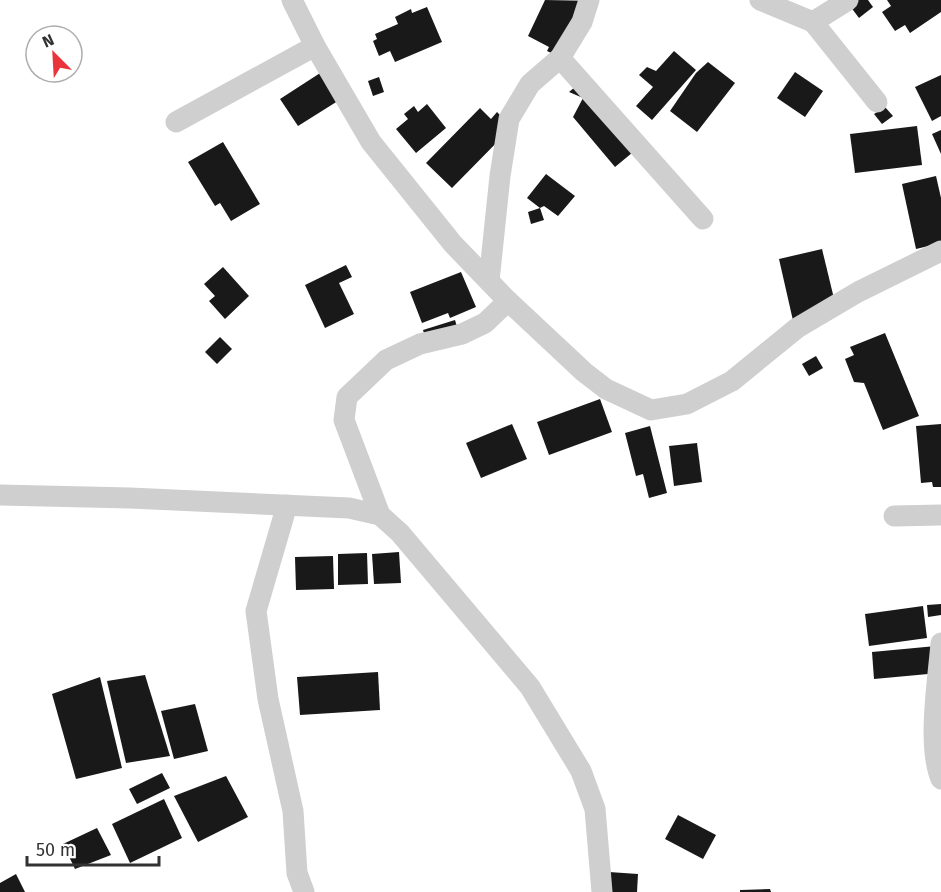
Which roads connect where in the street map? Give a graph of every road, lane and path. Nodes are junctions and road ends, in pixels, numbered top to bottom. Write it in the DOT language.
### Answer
graph roads {
  1 [pos="292,0"];
  2 [pos="589,0"];
  3 [pos="760,0"];
  4 [pos="848,0"];
  5 [pos="813,22"];
  6 [pos="315,46"];
  7 [pos="560,58"];
  8 [pos="877,102"];
  9 [pos="176,122"];
  10 [pos="703,219"];
  11 [pos="941,251"];
  12 [pos="489,281"];
  13 [pos="508,301"];
  14 [pos="0,495"];
  15 [pos="287,505"];
  16 [pos="380,515"];
  17 [pos="941,515"];
  18 [pos="894,516"];
  19 [pos="941,643"];
  20 [pos="941,779"];
  21 [pos="304,892"];
  22 [pos="602,892"];
  1 -- 6 [label="street"];
  2 -- 7 [label="street"];
  3 -- 5 [label="street"];
  4 -- 5 [label="street"];
  5 -- 8 [label="street"];
  6 -- 9 [label="street"];
  6 -- 12 [label="street"];
  7 -- 10 [label="street"];
  7 -- 12 [label="street"];
  11 -- 13 [label="street"];
  12 -- 13 [label="street"];
  13 -- 16 [label="street"];
  14 -- 15 [label="street"];
  15 -- 16 [label="street"];
  15 -- 21 [label="street"];
  16 -- 22 [label="street"];
  17 -- 18 [label="street"];
  19 -- 20 [label="street"];
}
